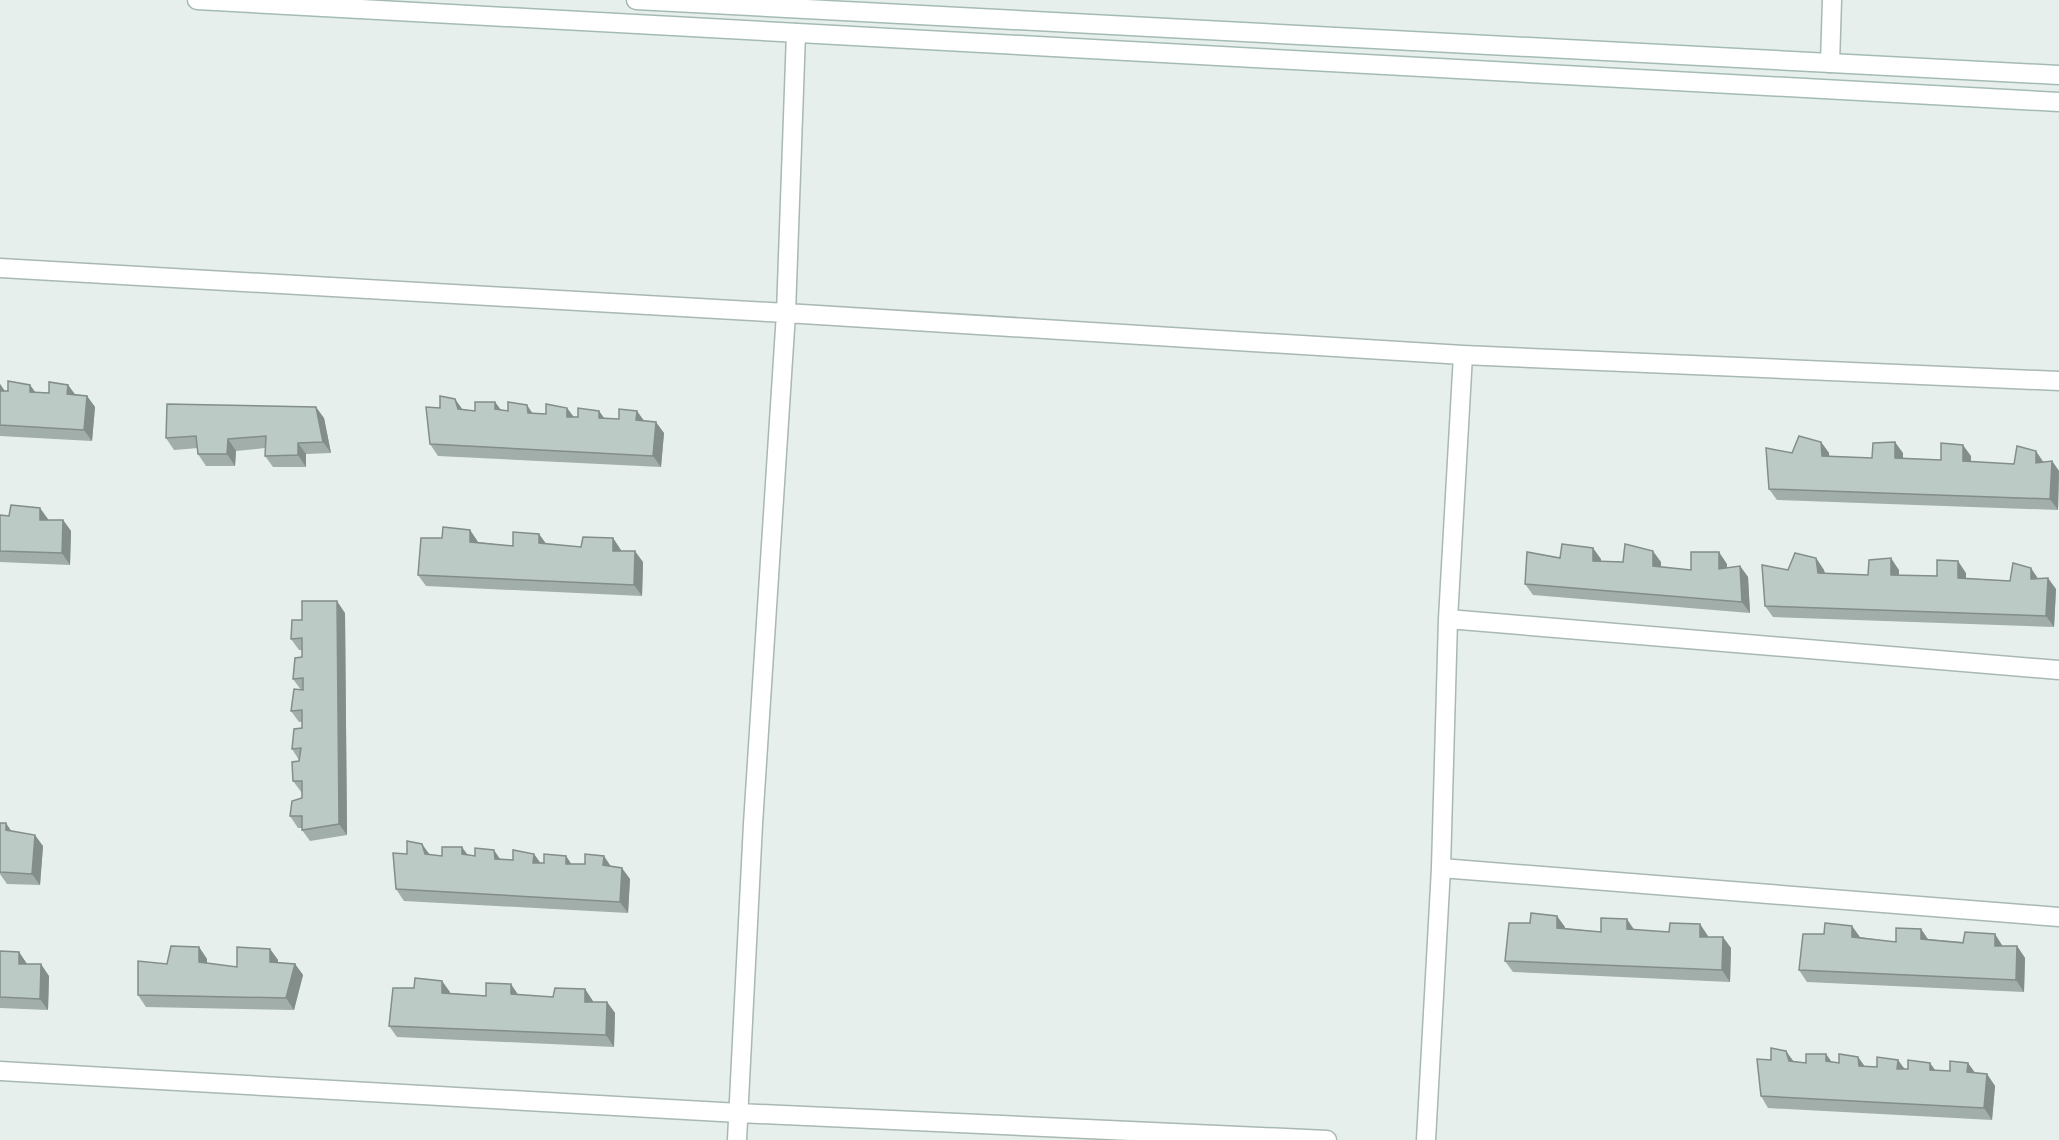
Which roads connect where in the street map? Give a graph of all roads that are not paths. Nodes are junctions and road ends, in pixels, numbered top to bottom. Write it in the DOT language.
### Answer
graph roads {
  1 [pos="197,0"];
  2 [pos="636,0"];
  3 [pos="1832,0"];
  4 [pos="796,33"];
  5 [pos="1830,63"];
  6 [pos="2059,75"];
  7 [pos="2059,102"];
  8 [pos="0,268"];
  9 [pos="786,313"];
  10 [pos="1463,355"];
  11 [pos="2059,381"];
  12 [pos="1448,619"];
  13 [pos="2059,670"];
  14 [pos="1441,868"];
  15 [pos="2059,916"];
  16 [pos="0,1071"];
  17 [pos="739,1113"];
  18 [pos="736,1140"];
  19 [pos="1327,1140"];
  20 [pos="1426,1140"];
  1 -- 4 [label="street"];
  2 -- 5 [label="street"];
  3 -- 5 [label="street"];
  4 -- 7 [label="street"];
  4 -- 9 [label="street"];
  5 -- 6 [label="street"];
  8 -- 9 [label="street"];
  9 -- 10 [label="street"];
  9 -- 17 [label="street"];
  10 -- 11 [label="street"];
  10 -- 12 [label="street"];
  12 -- 13 [label="street"];
  12 -- 14 [label="street"];
  14 -- 15 [label="street"];
  14 -- 20 [label="street"];
  16 -- 17 [label="street"];
  17 -- 18 [label="street"];
  17 -- 19 [label="street"];
}
